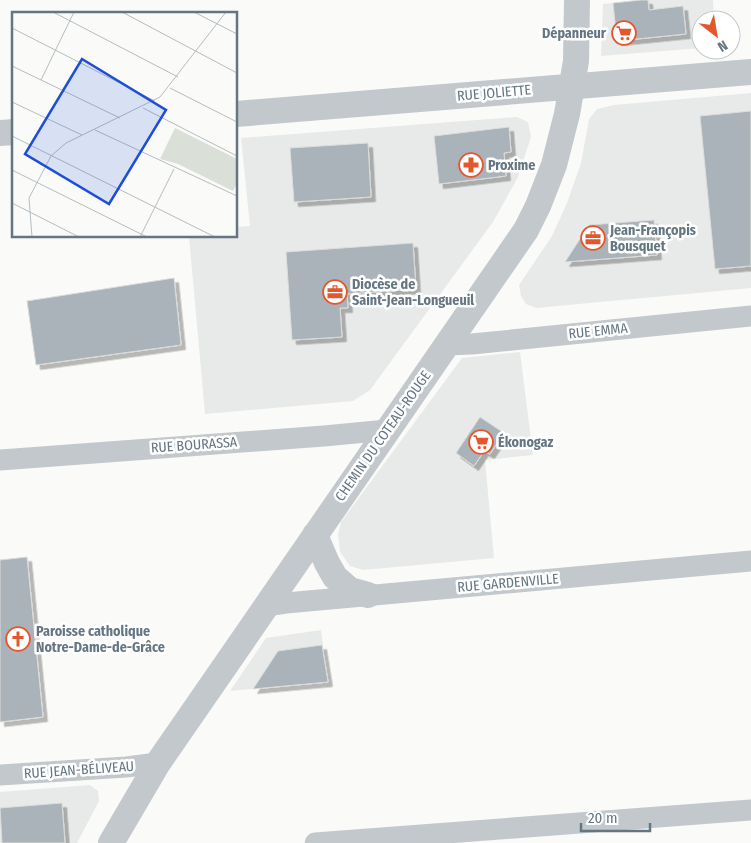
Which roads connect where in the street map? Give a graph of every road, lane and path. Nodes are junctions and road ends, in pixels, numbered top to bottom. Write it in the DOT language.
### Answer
graph roads {
  1 [pos="577,0"];
  2 [pos="751,72"];
  3 [pos="572,88"];
  4 [pos="238,114"];
  5 [pos="751,316"];
  6 [pos="446,345"];
  7 [pos="387,430"];
  8 [pos="0,460"];
  9 [pos="315,535"];
  10 [pos="751,561"];
  11 [pos="368,595"];
  12 [pos="266,606"];
  13 [pos="158,763"];
  14 [pos="0,775"];
  15 [pos="751,810"];
  16 [pos="111,843"];
  17 [pos="314,843"];
  1 -- 3 [label="street, CHEMIN DU COTEAU-ROUGE"];
  2 -- 3 [label="street, RUE JOLIETTE"];
  3 -- 4 [label="street, RUE JOLIETTE"];
  3 -- 6 [label="street, CHEMIN DU COTEAU-ROUGE"];
  5 -- 6 [label="street, RUE EMMA"];
  6 -- 7 [label="street, CHEMIN DU COTEAU-ROUGE"];
  7 -- 8 [label="street, RUE BOURASSA"];
  7 -- 9 [label="street, CHEMIN DU COTEAU-ROUGE"];
  9 -- 11 [label="street"];
  9 -- 12 [label="street, CHEMIN DU COTEAU-ROUGE"];
  10 -- 11 [label="street, RUE GARDENVILLE"];
  11 -- 12 [label="street, RUE GARDENVILLE"];
  12 -- 13 [label="street, CHEMIN DU COTEAU-ROUGE"];
  13 -- 14 [label="street, RUE JEAN-BÉLIVEAU"];
  13 -- 16 [label="street, CHEMIN DU COTEAU-ROUGE"];
  15 -- 17 [label="street"];
}
